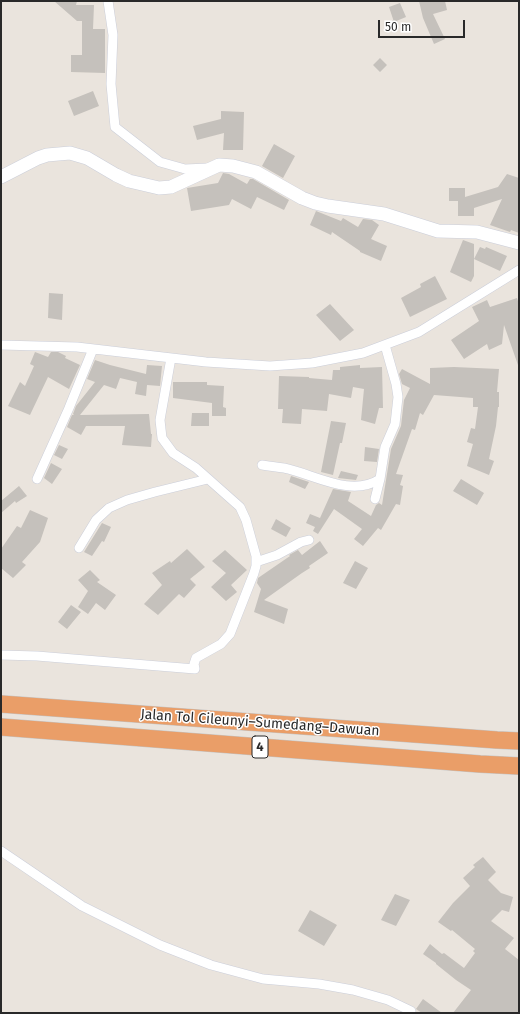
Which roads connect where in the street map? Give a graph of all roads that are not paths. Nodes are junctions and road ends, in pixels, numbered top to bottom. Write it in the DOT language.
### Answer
graph roads {
  1 [pos="108,1"];
  2 [pos="211,168"];
  3 [pos="1,177"];
  4 [pos="519,243"];
  5 [pos="519,270"];
  6 [pos="1,345"];
  7 [pos="385,345"];
  8 [pos="93,349"];
  9 [pos="171,358"];
  10 [pos="262,465"];
  11 [pos="37,478"];
  12 [pos="208,479"];
  13 [pos="380,479"];
  14 [pos="375,499"];
  15 [pos="309,540"];
  16 [pos="79,548"];
  17 [pos="256,562"];
  18 [pos="1,655"];
  19 [pos="1,704"];
  20 [pos="1,727"];
  21 [pos="519,741"];
  22 [pos="519,766"];
  23 [pos="1,851"];
  24 [pos="411,1011"];
  1 -- 2 [label="street"];
  2 -- 3 [label="main road"];
  2 -- 4 [label="main road"];
  5 -- 7 [label="street"];
  6 -- 8 [label="street"];
  7 -- 9 [label="street"];
  7 -- 13 [label="street"];
  8 -- 9 [label="street"];
  8 -- 11 [label="street"];
  9 -- 12 [label="street"];
  10 -- 13 [label="street"];
  12 -- 16 [label="street"];
  12 -- 17 [label="street"];
  13 -- 14 [label="street"];
  15 -- 17 [label="street"];
  17 -- 18 [label="street"];
  19 -- 21 [label="highway, Jalan Tol Cileunyi–Sumedang–Dawuan / 4"];
  20 -- 22 [label="highway, Jalan Tol Cileunyi–Sumedang–Dawuan / 4"];
  23 -- 24 [label="street"];
}
